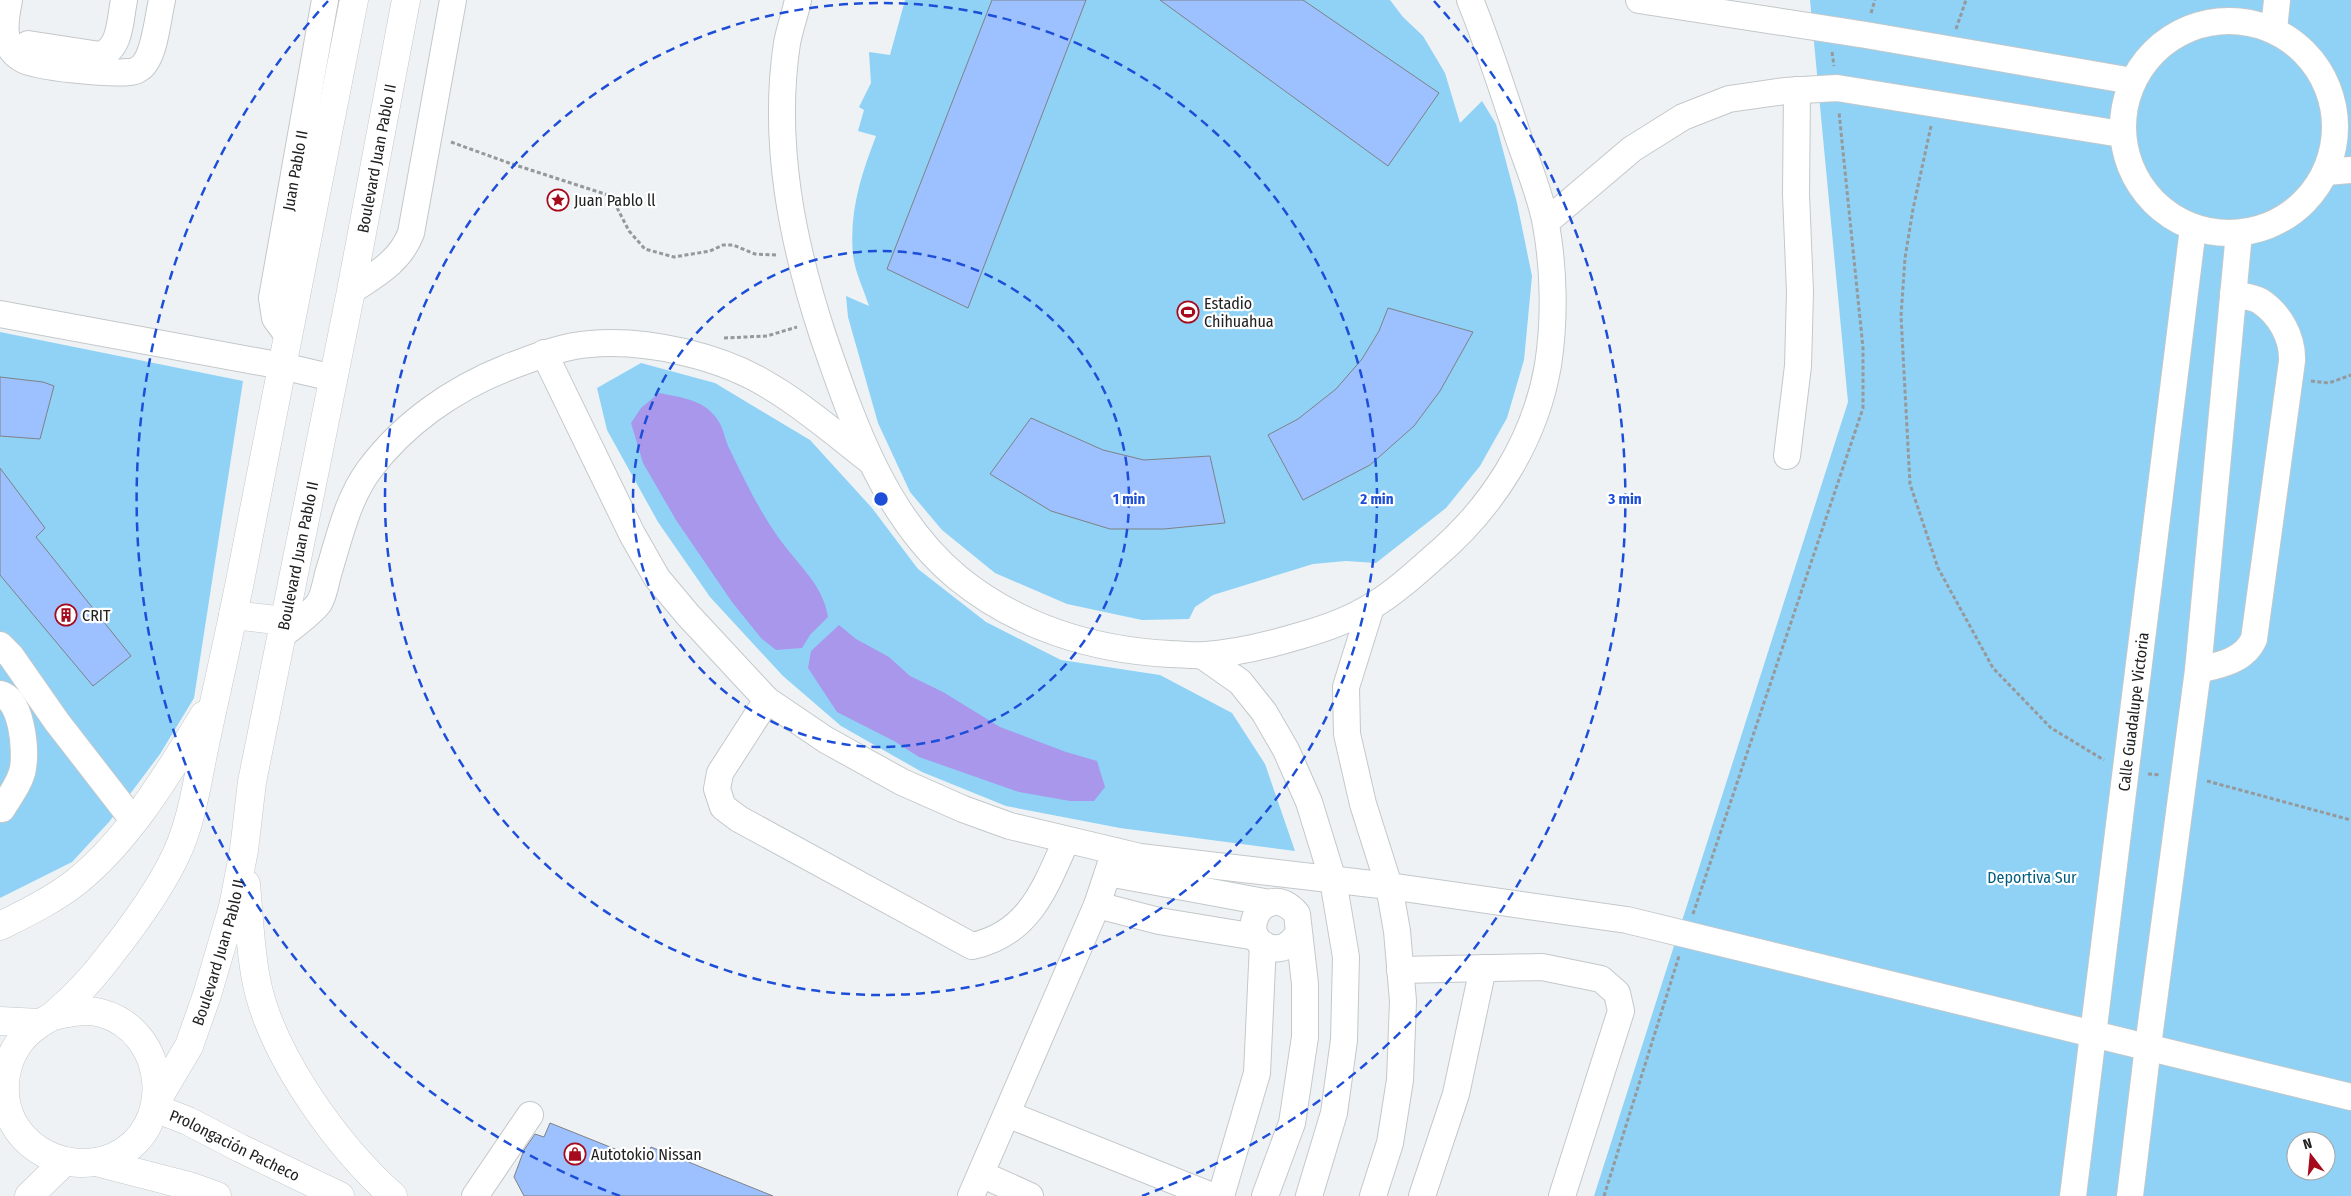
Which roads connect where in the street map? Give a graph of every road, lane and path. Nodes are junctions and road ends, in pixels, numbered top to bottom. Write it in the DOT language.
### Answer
graph roads {
  1 [pos="9,0"];
  2 [pos="124,0"];
  3 [pos="162,0"];
  4 [pos="325,0"];
  5 [pos="354,0"];
  6 [pos="406,0"];
  7 [pos="453,0"];
  8 [pos="798,0"];
  9 [pos="1470,0"];
  10 [pos="1639,0"];
  11 [pos="1966,0"];
  12 [pos="2277,0"];
  13 [pos="2225,10"];
  14 [pos="1828,30"];
  15 [pos="2274,30"];
  16 [pos="8,41"];
  17 [pos="317,44"];
  18 [pos="345,47"];
  19 [pos="1949,51"];
  20 [pos="2132,82"];
  21 [pos="1837,88"];
  22 [pos="1797,90"];
  23 [pos="1938,104"];
  24 [pos="2343,113"];
  25 [pos="429,134"];
  26 [pos="2121,134"];
  27 [pos="2338,171"];
  28 [pos="1546,222"];
  29 [pos="2193,228"];
  30 [pos="2239,233"];
  31 [pos="800,256"];
  32 [pos="351,291"];
  33 [pos="2233,294"];
  34 [pos="0,314"];
  35 [pos="818,320"];
  36 [pos="288,336"];
  37 [pos="722,338"];
  38 [pos="544,354"];
  39 [pos="282,366"];
  40 [pos="2351,375"];
  41 [pos="333,378"];
  42 [pos="2289,379"];
  43 [pos="1787,456"];
  44 [pos="872,463"];
  45 [pos="1371,607"];
  46 [pos="233,615"];
  47 [pos="283,628"];
  48 [pos="0,645"];
  49 [pos="1203,656"];
  50 [pos="2198,670"];
  51 [pos="0,694"];
  52 [pos="214,699"];
  53 [pos="768,700"];
  54 [pos="2124,770"];
  55 [pos="2183,776"];
  56 [pos="2,809"];
  57 [pos="133,820"];
  58 [pos="2351,820"];
  59 [pos="1066,841"];
  60 [pos="244,850"];
  61 [pos="1111,862"];
  62 [pos="1333,880"];
  63 [pos="1169,884"];
  64 [pos="1388,886"];
  65 [pos="1270,903"];
  66 [pos="1097,905"];
  67 [pos="1159,920"];
  68 [pos="0,926"];
  69 [pos="1298,934"];
  70 [pos="1686,935"];
  71 [pos="1259,940"];
  72 [pos="1483,968"];
  73 [pos="1400,970"];
  74 [pos="47,1019"];
  75 [pos="0,1021"];
  76 [pos="2092,1035"];
  77 [pos="2148,1046"];
  78 [pos="1257,1073"];
  79 [pos="1300,1081"];
  80 [pos="2351,1097"];
  81 [pos="156,1104"];
  82 [pos="4,1108"];
  83 [pos="1007,1114"];
  84 [pos="530,1115"];
  85 [pos="64,1162"];
  86 [pos="96,1162"];
  87 [pos="976,1185"];
  88 [pos="29,1196"];
  89 [pos="217,1196"];
  90 [pos="340,1196"];
  91 [pos="393,1196"];
  92 [pos="475,1196"];
  93 [pos="1030,1196"];
  94 [pos="1212,1196"];
  95 [pos="1221,1196"];
  96 [pos="1265,1196"];
  97 [pos="1309,1196"];
  98 [pos="1373,1196"];
  99 [pos="1422,1196"];
  100 [pos="1562,1196"];
  101 [pos="1604,1196"];
  102 [pos="2073,1196"];
  103 [pos="2130,1196"];
  1 -- 16 [label="lane"];
  2 -- 16 [label="lane"];
  3 -- 16 [label="lane"];
  4 -- 17 [label="lane, Juan Pablo II"];
  5 -- 18 [label="main road"];
  6 -- 32 [label="main road, Boulevard Juan Pablo II"];
  7 -- 25 [label="lane"];
  8 -- 31 [label="lane"];
  9 -- 28 [label="lane"];
  10 -- 14 [label="lane"];
  11 -- 19 [label="path"];
  12 -- 15 [label="lane"];
  13 -- 15 [label="lane"];
  13 -- 20 [label="lane"];
  14 -- 19 [label="lane"];
  14 -- 21 [label="path"];
  15 -- 24 [label="lane"];
  17 -- 18 [label="lane"];
  17 -- 36 [label="lane, Juan Pablo II"];
  18 -- 36 [label="main road"];
  19 -- 20 [label="lane"];
  20 -- 26 [label="lane"];
  21 -- 22 [label="lane"];
  21 -- 23 [label="lane"];
  21 -- 70 [label="path"];
  22 -- 28 [label="lane"];
  22 -- 43 [label="lane"];
  23 -- 26 [label="lane"];
  23 -- 54 [label="path"];
  24 -- 27 [label="lane"];
  25 -- 31 [label="path"];
  25 -- 32 [label="lane"];
  26 -- 29 [label="lane"];
  27 -- 30 [label="lane"];
  28 -- 45 [label="lane"];
  29 -- 30 [label="lane"];
  29 -- 54 [label="lane, Calle Guadalupe Victoria"];
  30 -- 33 [label="lane"];
  31 -- 35 [label="lane"];
  32 -- 41 [label="main road, Boulevard Juan Pablo II"];
  33 -- 42 [label="lane"];
  33 -- 50 [label="lane"];
  34 -- 39 [label="lane"];
  35 -- 37 [label="path"];
  35 -- 44 [label="lane"];
  36 -- 39 [label="main road"];
  38 -- 44 [label="lane"];
  38 -- 47 [label="lane"];
  38 -- 53 [label="lane"];
  39 -- 41 [label="lane"];
  39 -- 46 [label="main road"];
  40 -- 42 [label="path"];
  41 -- 47 [label="main road, Boulevard Juan Pablo II"];
  42 -- 50 [label="lane"];
  44 -- 49 [label="lane"];
  45 -- 49 [label="lane"];
  45 -- 64 [label="lane"];
  46 -- 47 [label="main road"];
  46 -- 52 [label="main road"];
  47 -- 60 [label="main road, Boulevard Juan Pablo II"];
  48 -- 57 [label="lane"];
  49 -- 62 [label="lane"];
  50 -- 55 [label="lane"];
  51 -- 56 [label="lane"];
  52 -- 57 [label="main road"];
  52 -- 74 [label="main road"];
  53 -- 59 [label="lane"];
  53 -- 59 [label="lane"];
  54 -- 55 [label="path"];
  54 -- 76 [label="lane, Calle Guadalupe Victoria"];
  55 -- 58 [label="path"];
  55 -- 77 [label="lane"];
  57 -- 68 [label="main road"];
  59 -- 61 [label="lane"];
  60 -- 81 [label="main road, Boulevard Juan Pablo II"];
  60 -- 91 [label="main road"];
  61 -- 62 [label="lane"];
  61 -- 63 [label="lane"];
  61 -- 66 [label="lane"];
  62 -- 64 [label="lane"];
  62 -- 97 [label="lane"];
  63 -- 65 [label="lane"];
  63 -- 67 [label="lane"];
  64 -- 70 [label="lane"];
  64 -- 73 [label="lane"];
  65 -- 69 [label="lane"];
  65 -- 71 [label="lane"];
  66 -- 67 [label="lane"];
  66 -- 83 [label="lane"];
  67 -- 71 [label="lane"];
  69 -- 71 [label="lane"];
  69 -- 79 [label="lane"];
  70 -- 76 [label="lane"];
  70 -- 101 [label="path"];
  71 -- 78 [label="lane"];
  72 -- 73 [label="lane"];
  72 -- 99 [label="lane"];
  72 -- 100 [label="lane"];
  73 -- 98 [label="lane"];
  74 -- 75 [label="main road"];
  74 -- 81 [label="main road"];
  74 -- 82 [label="main road"];
  76 -- 77 [label="lane"];
  76 -- 102 [label="lane, Calle Guadalupe Victoria"];
  77 -- 80 [label="lane"];
  77 -- 103 [label="lane"];
  78 -- 79 [label="lane"];
  78 -- 95 [label="lane"];
  79 -- 96 [label="lane"];
  81 -- 86 [label="main road"];
  81 -- 90 [label="main road, Prolongación Pacheco"];
  82 -- 85 [label="main road"];
  83 -- 87 [label="lane"];
  83 -- 94 [label="lane"];
  84 -- 92 [label="lane"];
  85 -- 86 [label="main road"];
  85 -- 88 [label="main road"];
  86 -- 89 [label="main road"];
  87 -- 93 [label="lane"];
}
